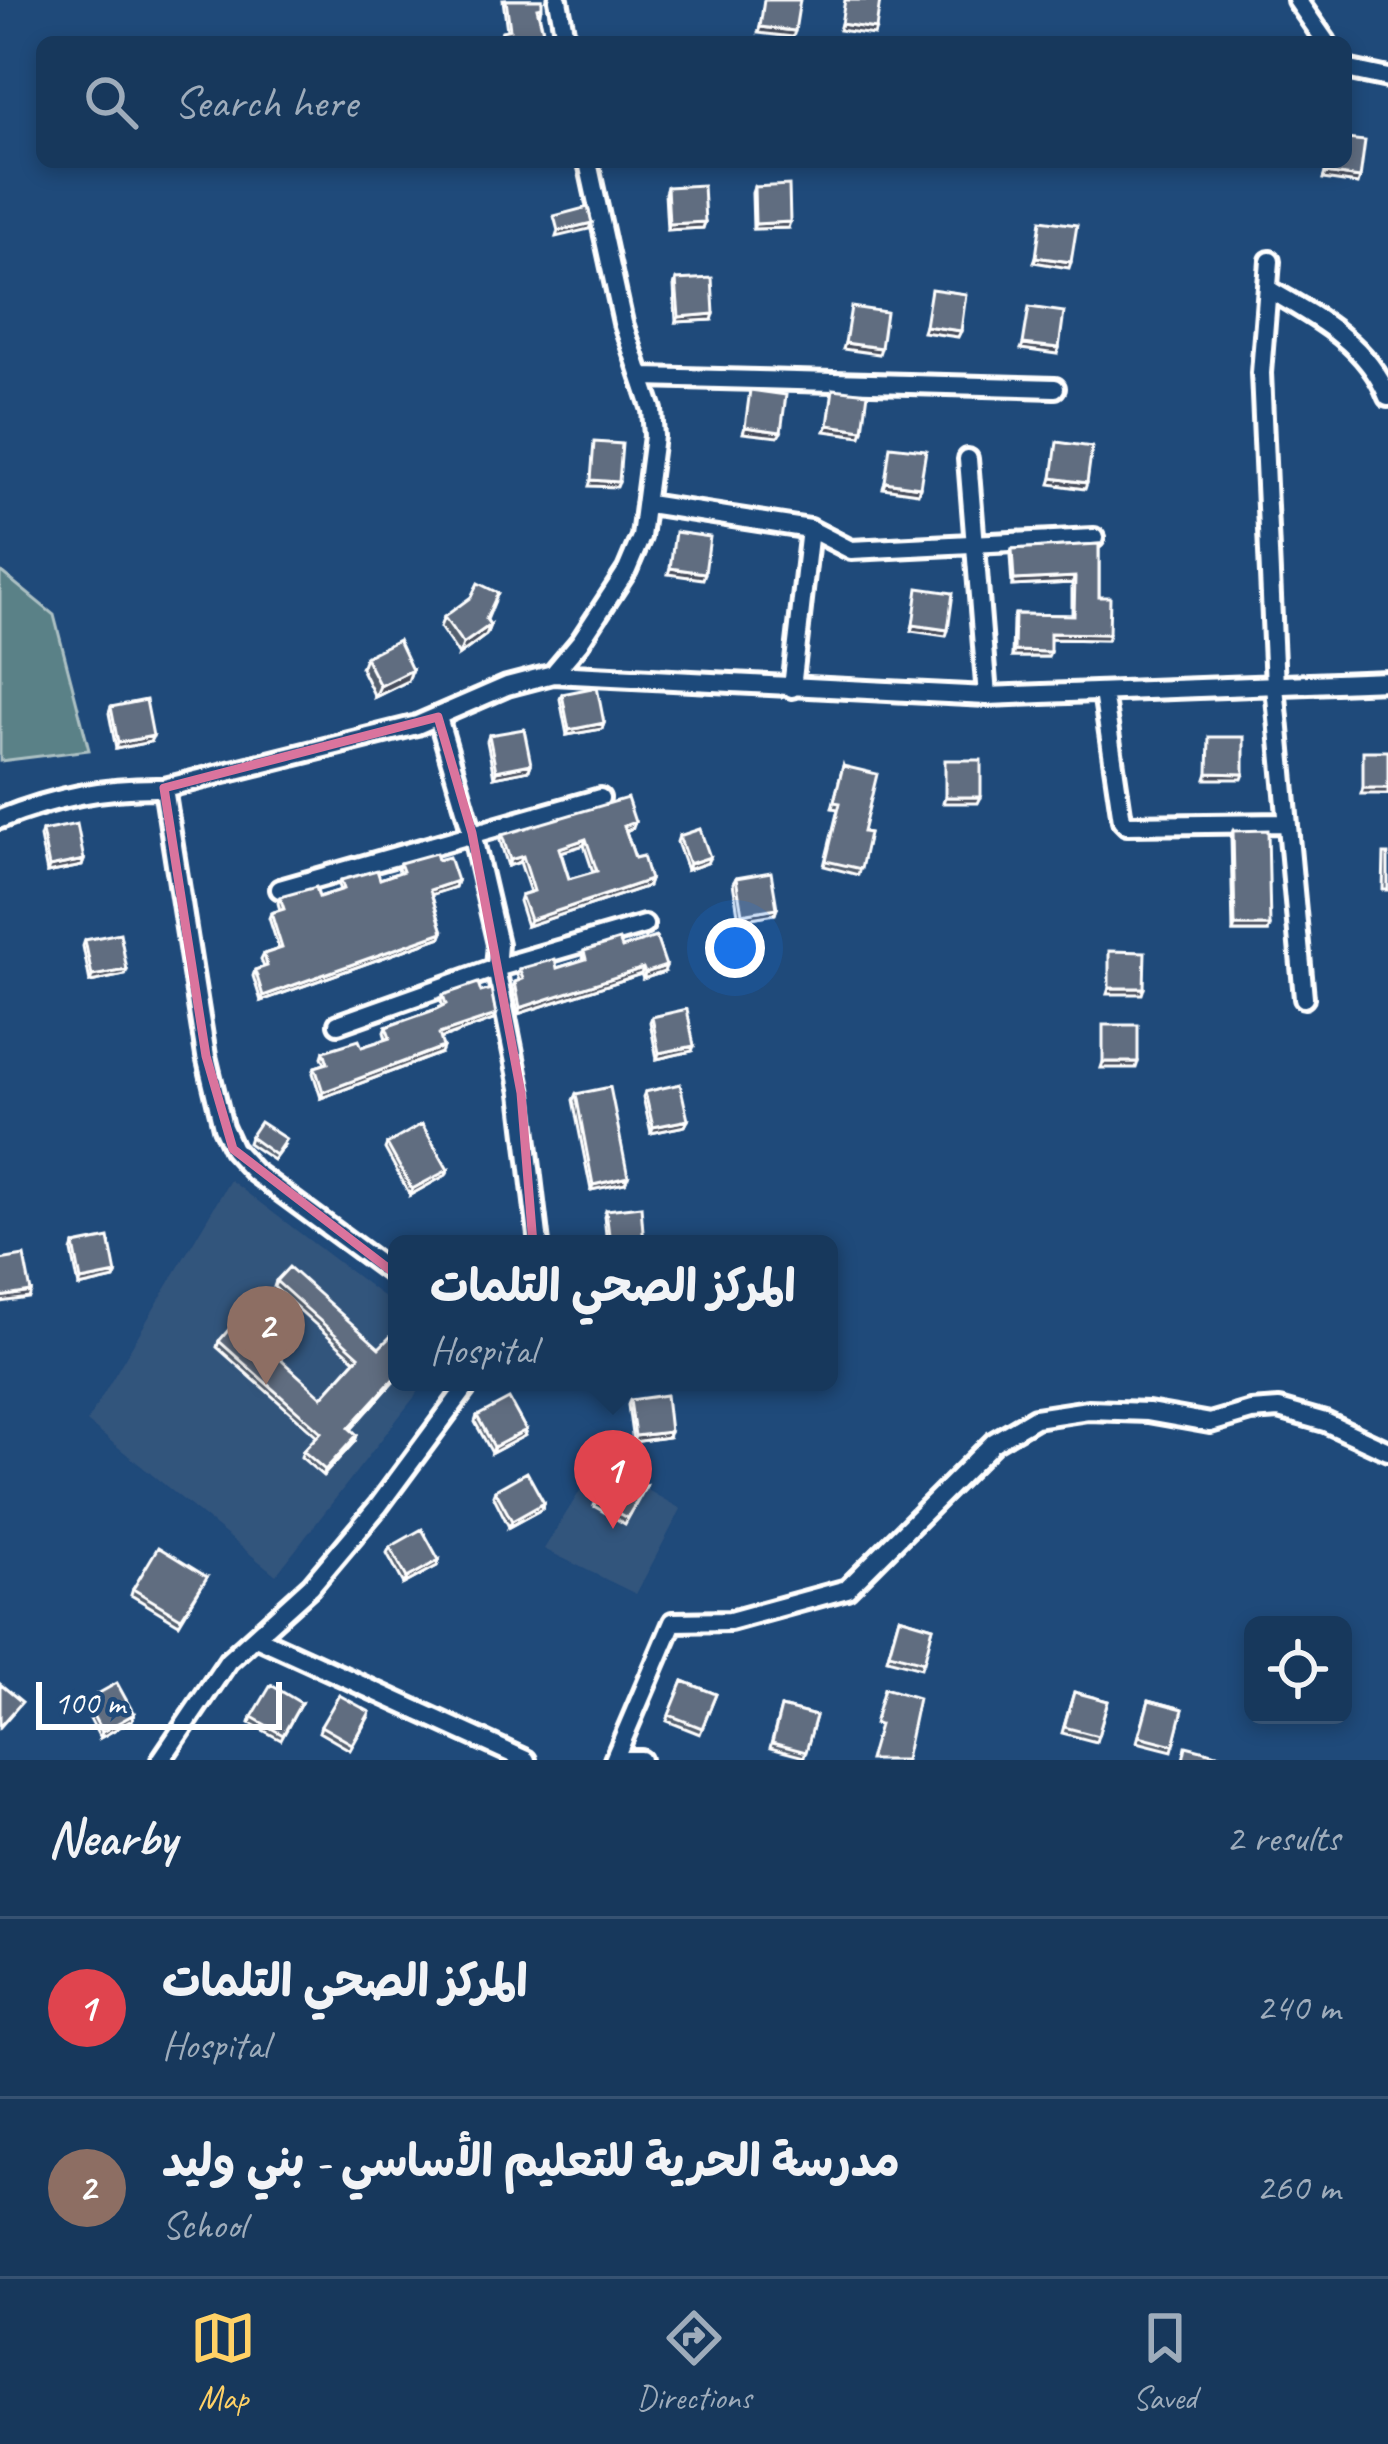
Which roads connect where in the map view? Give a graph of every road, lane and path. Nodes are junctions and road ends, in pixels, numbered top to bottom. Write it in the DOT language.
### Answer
graph roads {
  1 [pos="558,0"];
  2 [pos="1297,0"];
  3 [pos="565,36"];
  4 [pos="1322,36"];
  5 [pos="1352,70"];
  6 [pos="1388,77"];
  7 [pos="590,168"];
  8 [pos="1270,261"];
  9 [pos="1268,289"];
  10 [pos="644,377"];
  11 [pos="1055,388"];
  12 [pos="1388,397"];
  13 [pos="968,459"];
  14 [pos="648,504"];
  15 [pos="810,529"];
  16 [pos="1094,538"];
  17 [pos="975,543"];
  18 [pos="553,674"];
  19 [pos="1388,681"];
  20 [pos="1275,686"];
  21 [pos="792,688"];
  22 [pos="1103,692"];
  23 [pos="986,696"];
  24 [pos="438,717"];
  25 [pos="164,788"];
  26 [pos="600,797"];
  27 [pos="0,819"];
  28 [pos="1286,823"];
  29 [pos="472,833"];
  30 [pos="280,890"];
  31 [pos="644,925"];
  32 [pos="496,968"];
  33 [pos="1304,998"];
  34 [pos="338,1024"];
  35 [pos="538,1235"];
  36 [pos="388,1270"];
  37 [pos="463,1391"];
  38 [pos="1388,1451"];
  39 [pos="256,1637"];
  40 [pos="161,1760"];
  41 [pos="526,1760"];
  42 [pos="614,1760"];
  43 [pos="624,1760"];
  44 [pos="641,1760"];
  1 -- 3 [label="street"];
  2 -- 4 [label="street"];
  5 -- 6 [label="street"];
  7 -- 10 [label="street"];
  8 -- 9 [label="street"];
  9 -- 12 [label="street"];
  9 -- 20 [label="street"];
  10 -- 11 [label="street"];
  10 -- 14 [label="street"];
  13 -- 17 [label="street"];
  14 -- 15 [label="street"];
  14 -- 18 [label="street"];
  15 -- 17 [label="street"];
  15 -- 21 [label="street"];
  16 -- 17 [label="street"];
  17 -- 23 [label="street"];
  18 -- 21 [label="street"];
  18 -- 24 [label="street"];
  19 -- 20 [label="street"];
  20 -- 22 [label="street"];
  20 -- 28 [label="street"];
  21 -- 23 [label="street"];
  22 -- 23 [label="street"];
  22 -- 28 [label="street"];
  24 -- 25 [label="street"];
  24 -- 29 [label="street"];
  25 -- 27 [label="street"];
  25 -- 36 [label="street"];
  26 -- 29 [label="street"];
  28 -- 33 [label="street"];
  29 -- 30 [label="street"];
  29 -- 32 [label="street"];
  31 -- 32 [label="street"];
  32 -- 34 [label="street"];
  32 -- 35 [label="street"];
  37 -- 39 [label="street"];
  38 -- 42 [label="street"];
  39 -- 40 [label="street"];
  39 -- 41 [label="street"];
  43 -- 44 [label="street"];
}
